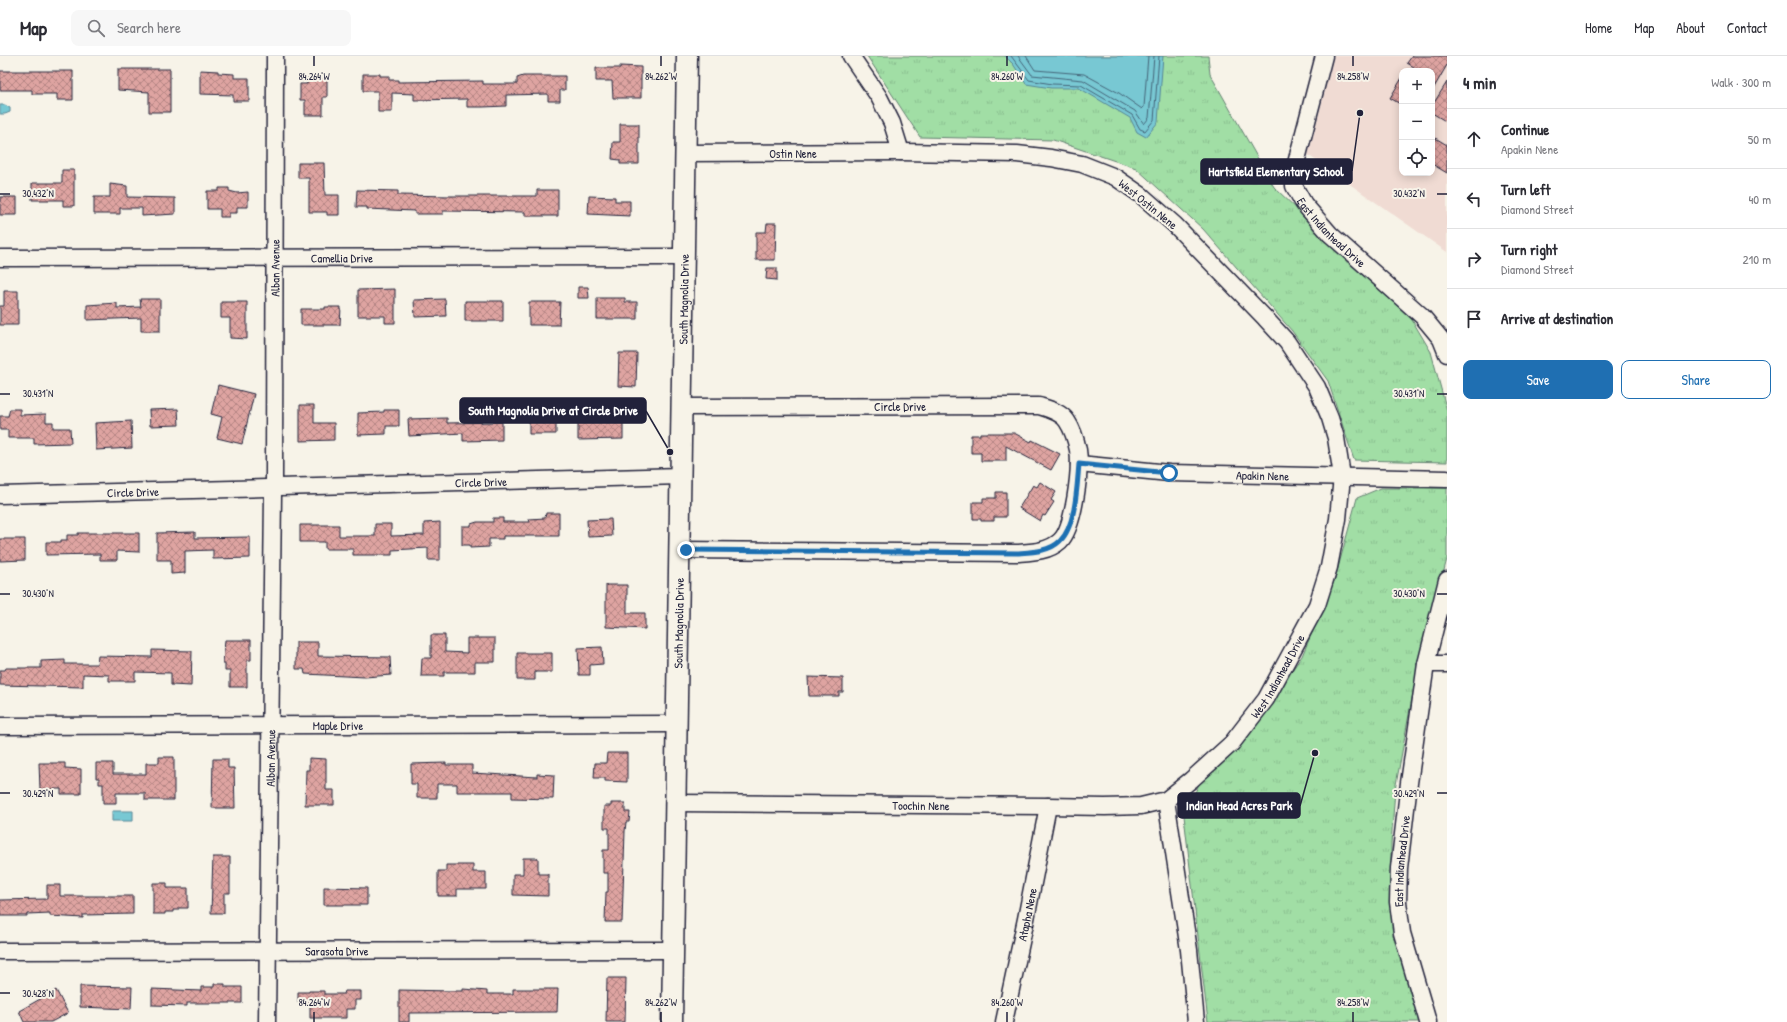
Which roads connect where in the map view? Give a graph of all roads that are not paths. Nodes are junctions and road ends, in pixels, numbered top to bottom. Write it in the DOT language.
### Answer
graph roads {
  1 [pos="275,56"];
  2 [pos="687,56"];
  3 [pos="851,56"];
  4 [pos="1324,56"];
  5 [pos="900,152"];
  6 [pos="686,153"];
  7 [pos="684,257"];
  8 [pos="0,258"];
  9 [pos="275,258"];
  10 [pos="1265,318"];
  11 [pos="1447,354"];
  12 [pos="682,407"];
  13 [pos="1079,464"];
  14 [pos="681,476"];
  15 [pos="1342,476"];
  16 [pos="1447,479"];
  17 [pos="273,487"];
  18 [pos="0,495"];
  19 [pos="680,550"];
  20 [pos="1447,580"];
  21 [pos="1426,664"];
  22 [pos="1447,664"];
  23 [pos="676,724"];
  24 [pos="272,725"];
  25 [pos="0,726"];
  26 [pos="1166,800"];
  27 [pos="676,803"];
  28 [pos="1048,806"];
  29 [pos="268,950"];
  30 [pos="674,950"];
  31 [pos="0,951"];
  32 [pos="267,1022"];
  33 [pos="672,1022"];
  34 [pos="1004,1022"];
  35 [pos="1196,1022"];
  36 [pos="1428,1022"];
  1 -- 9 [label="street, Alban Avenue"];
  2 -- 6 [label="main road, South Magnolia Drive"];
  3 -- 5 [label="street"];
  4 -- 11 [label="street, East Indianhead Drive"];
  5 -- 6 [label="street, Ostin Nene"];
  5 -- 10 [label="street, West Ostin Nene"];
  6 -- 7 [label="main road, South Magnolia Drive"];
  7 -- 9 [label="street, Camellia Drive"];
  7 -- 12 [label="main road, South Magnolia Drive"];
  8 -- 9 [label="street, Camellia Drive"];
  9 -- 17 [label="street, Alban Avenue"];
  10 -- 15 [label="street, West Indianhead Drive"];
  12 -- 13 [label="street, Circle Drive"];
  12 -- 14 [label="main road, South Magnolia Drive"];
  13 -- 15 [label="street, Apakin Nene"];
  13 -- 19 [label="street, Circle Drive"];
  14 -- 17 [label="street, Circle Drive"];
  14 -- 19 [label="main road, South Magnolia Drive"];
  15 -- 16 [label="street, Apakin Nene"];
  15 -- 26 [label="street, West Indianhead Drive"];
  17 -- 18 [label="street, Circle Drive"];
  17 -- 24 [label="street, Alban Avenue"];
  19 -- 23 [label="main road, South Magnolia Drive"];
  20 -- 21 [label="street, East Indianhead Drive"];
  21 -- 22 [label="street"];
  21 -- 36 [label="street, East Indianhead Drive"];
  23 -- 24 [label="street, Maple Drive"];
  23 -- 27 [label="main road, South Magnolia Drive"];
  24 -- 25 [label="street, Maple Drive"];
  24 -- 29 [label="street, Alban Avenue"];
  26 -- 28 [label="street, Toochin Nene"];
  26 -- 35 [label="street"];
  27 -- 28 [label="street, Toochin Nene"];
  27 -- 30 [label="main road, South Magnolia Drive"];
  28 -- 34 [label="street, Atapha Nene"];
  29 -- 30 [label="street, Sarasota Drive"];
  29 -- 31 [label="street, Sarasota Drive"];
  29 -- 32 [label="street, Alban Avenue"];
  30 -- 33 [label="main road, South Magnolia Drive"];
}
